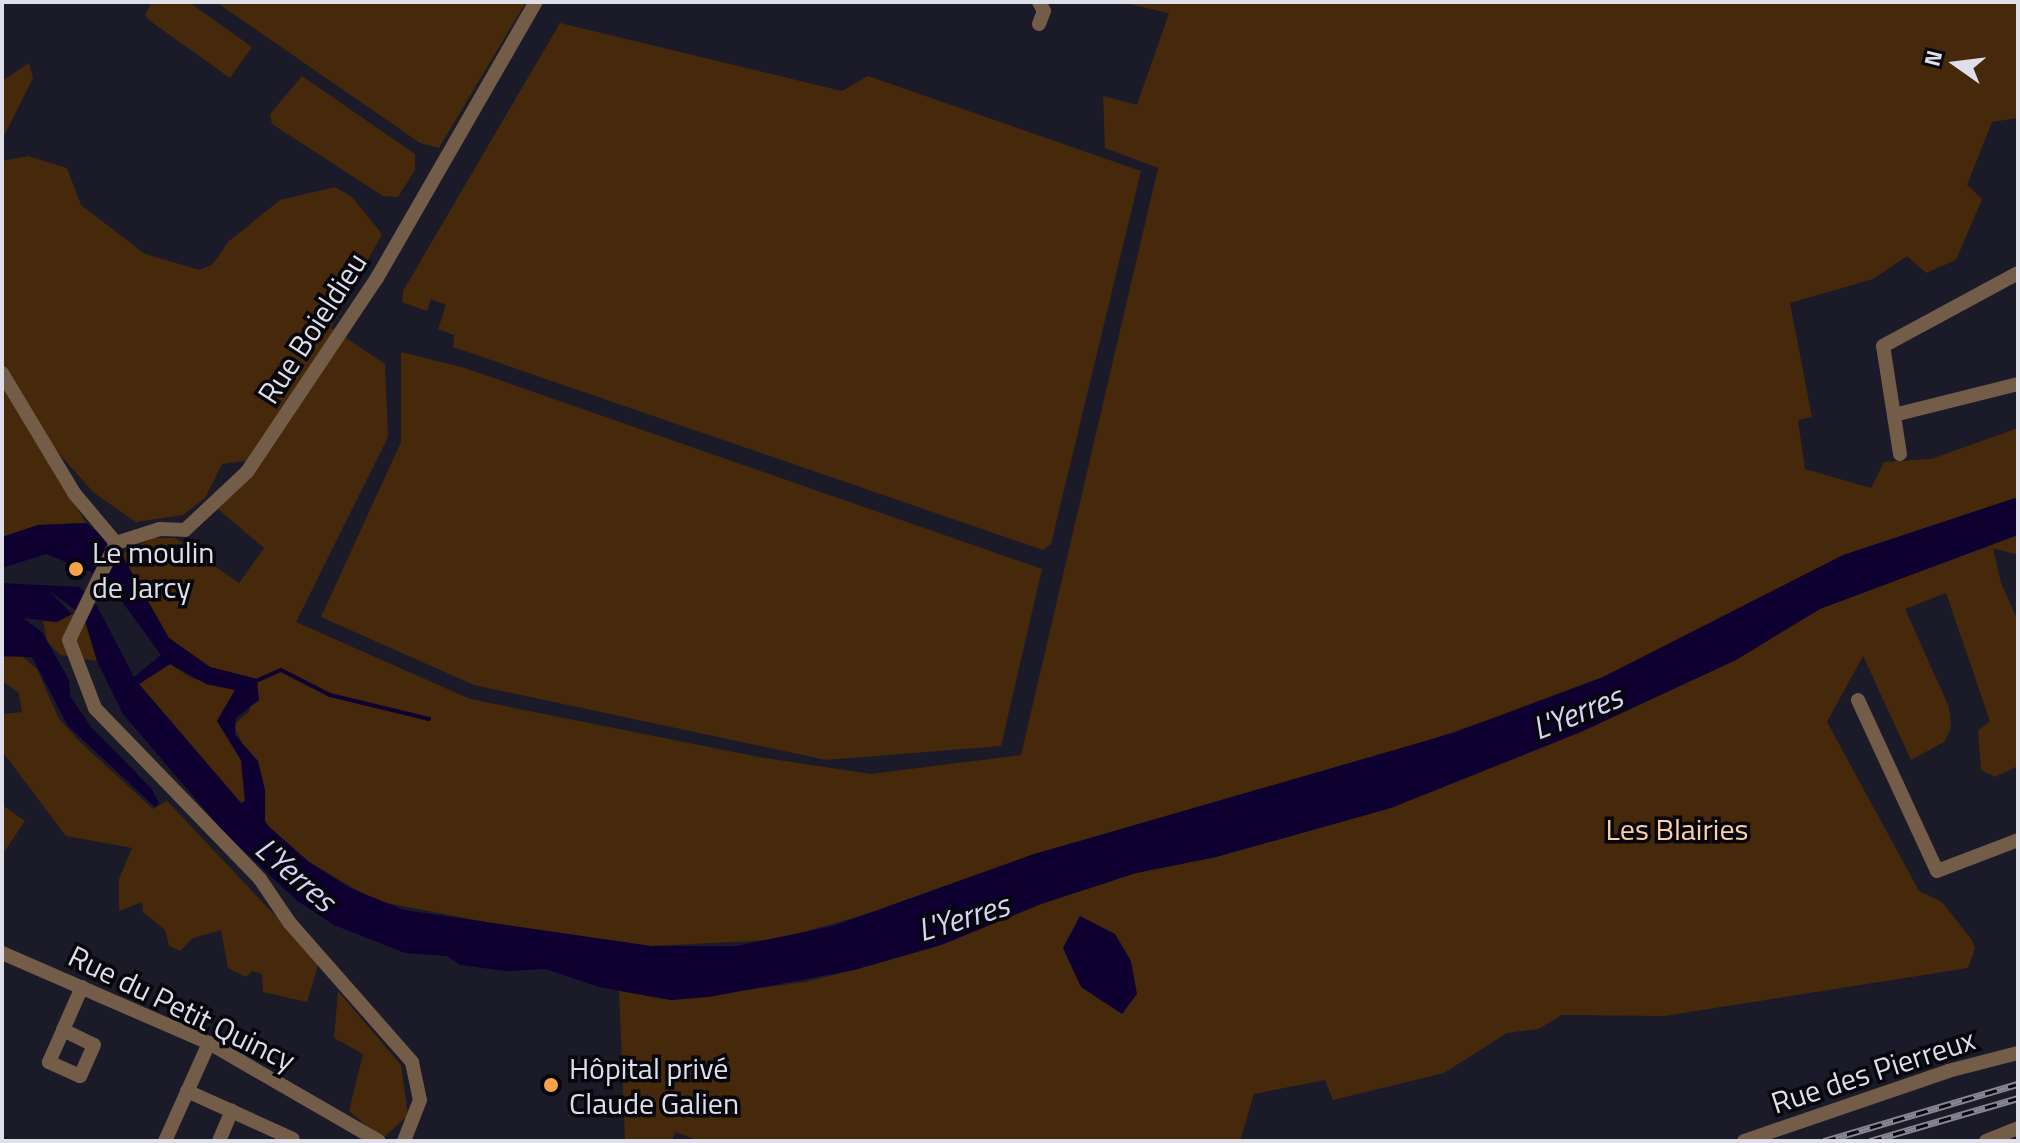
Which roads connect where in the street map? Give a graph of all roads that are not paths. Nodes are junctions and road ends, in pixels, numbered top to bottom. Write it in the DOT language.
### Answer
graph roads {
  1 [pos="536,2"];
  2 [pos="1039,2"];
  3 [pos="1039,24"];
  4 [pos="2018,273"];
  5 [pos="2,373"];
  6 [pos="2018,384"];
  7 [pos="1894,415"];
  8 [pos="1900,454"];
  9 [pos="116,543"];
  10 [pos="1858,700"];
  11 [pos="2018,840"];
  12 [pos="2,953"];
  13 [pos="82,987"];
  14 [pos="63,1030"];
  15 [pos="209,1043"];
  16 [pos="2018,1053"];
  17 [pos="187,1091"];
  18 [pos="232,1111"];
  19 [pos="263,1126"];
  20 [pos="2018,1128"];
  21 [pos="293,1139"];
  22 [pos="165,1141"];
  23 [pos="219,1141"];
  24 [pos="256,1141"];
  25 [pos="379,1141"];
  26 [pos="404,1141"];
  27 [pos="1744,1141"];
  28 [pos="1986,1141"];
  1 -- 9 [label="street, Rue Boieldieu"];
  2 -- 3 [label="street"];
  4 -- 7 [label="street"];
  5 -- 9 [label="street"];
  6 -- 7 [label="street"];
  7 -- 8 [label="street"];
  9 -- 26 [label="street"];
  10 -- 11 [label="street"];
  12 -- 13 [label="street, Rue du Petit Quincy"];
  13 -- 14 [label="street"];
  13 -- 15 [label="street, Rue du Petit Quincy"];
  15 -- 17 [label="street"];
  15 -- 25 [label="street, Rue du Petit Quincy"];
  16 -- 27 [label="street, Rue des Pierreux"];
  17 -- 18 [label="street"];
  17 -- 22 [label="street"];
  18 -- 19 [label="street"];
  18 -- 23 [label="street"];
  19 -- 21 [label="street"];
  19 -- 24 [label="street"];
  20 -- 28 [label="street"];
}
